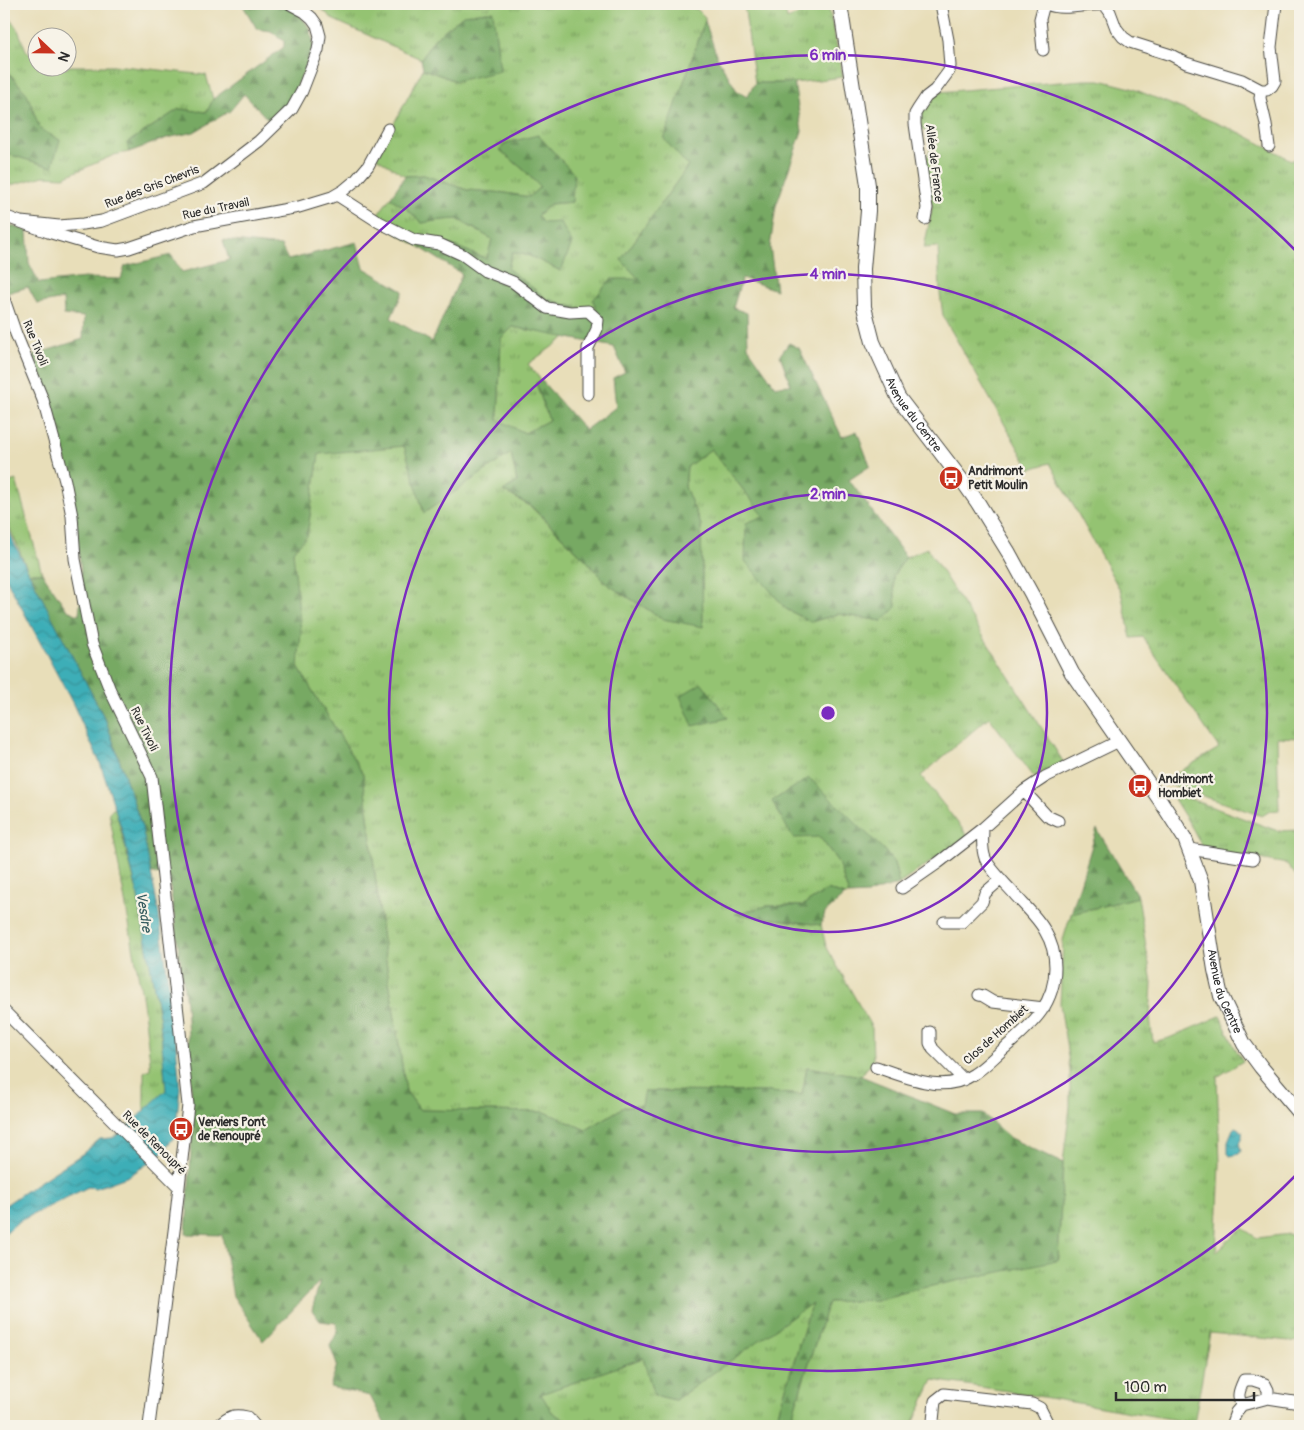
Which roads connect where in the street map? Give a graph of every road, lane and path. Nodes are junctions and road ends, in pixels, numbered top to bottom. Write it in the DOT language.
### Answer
graph roads {
  1 [pos="840,4"];
  2 [pos="941,4"];
  3 [pos="1045,4"];
  4 [pos="1276,4"];
  5 [pos="296,5"];
  6 [pos="1043,50"];
  7 [pos="1261,90"];
  8 [pos="388,129"];
  9 [pos="1269,146"];
  10 [pos="336,195"];
  11 [pos="4,216"];
  12 [pos="925,220"];
  13 [pos="21,222"];
  14 [pos="4,300"];
  15 [pos="588,394"];
  16 [pos="1119,740"];
  17 [pos="1024,791"];
  18 [pos="1058,821"];
  19 [pos="983,828"];
  20 [pos="1189,850"];
  21 [pos="1253,859"];
  22 [pos="1001,879"];
  23 [pos="902,888"];
  24 [pos="944,922"];
  25 [pos="979,995"];
  26 [pos="1044,1008"];
  27 [pos="4,1011"];
  28 [pos="930,1032"];
  29 [pos="876,1068"];
  30 [pos="964,1080"];
  31 [pos="1300,1113"];
  32 [pos="178,1186"];
  33 [pos="1268,1398"];
  34 [pos="1300,1403"];
  35 [pos="1242,1406"];
  36 [pos="149,1426"];
  37 [pos="218,1426"];
  38 [pos="255,1426"];
  39 [pos="936,1426"];
  40 [pos="1049,1426"];
  41 [pos="1231,1426"];
  1 -- 16 [label="street, Avenue du Centre"];
  2 -- 12 [label="street, Allée de France"];
  3 -- 6 [label="street"];
  3 -- 7 [label="street"];
  4 -- 7 [label="street"];
  5 -- 13 [label="street, Rue des Gris Chevris"];
  7 -- 9 [label="street"];
  8 -- 10 [label="street, Rue du Travail"];
  10 -- 13 [label="street, Rue du Travail"];
  10 -- 15 [label="street"];
  11 -- 13 [label="street"];
  14 -- 32 [label="street, Rue Tivoli"];
  16 -- 17 [label="street"];
  16 -- 20 [label="street, Avenue du Centre"];
  17 -- 18 [label="street"];
  17 -- 19 [label="street"];
  19 -- 22 [label="street, Clos de Hombiet"];
  19 -- 23 [label="street"];
  20 -- 21 [label="street"];
  20 -- 31 [label="street, Avenue du Centre"];
  22 -- 24 [label="street"];
  22 -- 26 [label="street, Clos de Hombiet"];
  25 -- 26 [label="street, Clos de Hombiet"];
  26 -- 30 [label="street, Clos de Hombiet"];
  27 -- 32 [label="street, Rue de Renoupré"];
  28 -- 30 [label="street, Clos de Hombiet"];
  29 -- 30 [label="street, Clos de Hombiet"];
  32 -- 36 [label="street, Rue de Renoupré"];
  33 -- 34 [label="street"];
  33 -- 35 [label="street"];
  33 -- 35 [label="street"];
  35 -- 41 [label="street"];
  37 -- 38 [label="street"];
  39 -- 40 [label="street"];
}
